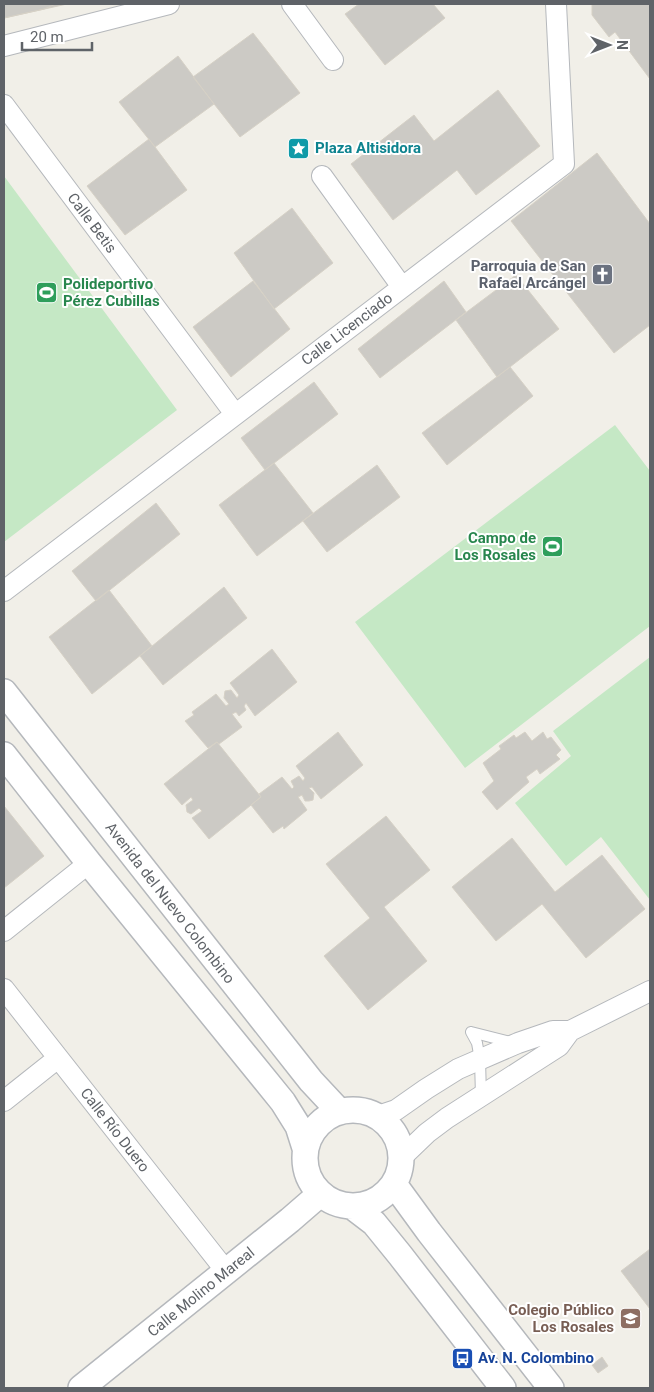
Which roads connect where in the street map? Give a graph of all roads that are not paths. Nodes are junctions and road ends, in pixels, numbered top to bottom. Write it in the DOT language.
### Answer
graph roads {
  1 [pos="169,4"];
  2 [pos="292,4"];
  3 [pos="556,4"];
  4 [pos="139,7"];
  5 [pos="4,46"];
  6 [pos="333,60"];
  7 [pos="4,105"];
  8 [pos="322,176"];
  9 [pos="402,287"];
  10 [pos="235,414"];
  11 [pos="4,591"];
  12 [pos="4,692"];
  13 [pos="4,755"];
  14 [pos="89,863"];
  15 [pos="4,931"];
  16 [pos="4,989"];
  17 [pos="650,991"];
  18 [pos="570,1031"];
  19 [pos="518,1044"];
  20 [pos="58,1058"];
  21 [pos="480,1060"];
  22 [pos="481,1096"];
  23 [pos="4,1101"];
  24 [pos="339,1111"];
  25 [pos="378,1116"];
  26 [pos="306,1148"];
  27 [pos="402,1157"];
  28 [pos="394,1184"];
  29 [pos="320,1194"];
  30 [pos="353,1207"];
  31 [pos="226,1271"];
  32 [pos="81,1388"];
  33 [pos="503,1388"];
  34 [pos="552,1388"];
  1 -- 4 [label="street"];
  2 -- 6 [label="street"];
  3 -- 9 [label="street, Calle Licenciado"];
  4 -- 5 [label="street"];
  7 -- 10 [label="street, Calle Betis"];
  8 -- 9 [label="street"];
  9 -- 10 [label="street, Calle Licenciado"];
  10 -- 11 [label="street, Calle Licenciado"];
  12 -- 24 [label="street, Avenida del Nuevo Colombino"];
  13 -- 14 [label="street"];
  14 -- 15 [label="street"];
  14 -- 26 [label="street"];
  16 -- 20 [label="street, Calle Río Duero"];
  17 -- 18 [label="street"];
  18 -- 19 [label="street"];
  18 -- 22 [label="street"];
  19 -- 21 [label="street"];
  19 -- 21 [label="lane"];
  20 -- 23 [label="street"];
  20 -- 31 [label="street, Calle Río Duero"];
  21 -- 22 [label="lane"];
  21 -- 25 [label="street"];
  22 -- 27 [label="street"];
  24 -- 25 [label="street"];
  24 -- 26 [label="street"];
  25 -- 27 [label="street"];
  26 -- 29 [label="street"];
  27 -- 28 [label="street"];
  28 -- 30 [label="street"];
  28 -- 34 [label="street"];
  29 -- 30 [label="street"];
  29 -- 31 [label="street, Calle Molino Mareal"];
  30 -- 33 [label="street"];
  31 -- 32 [label="street, Calle Molino Mareal"];
}
